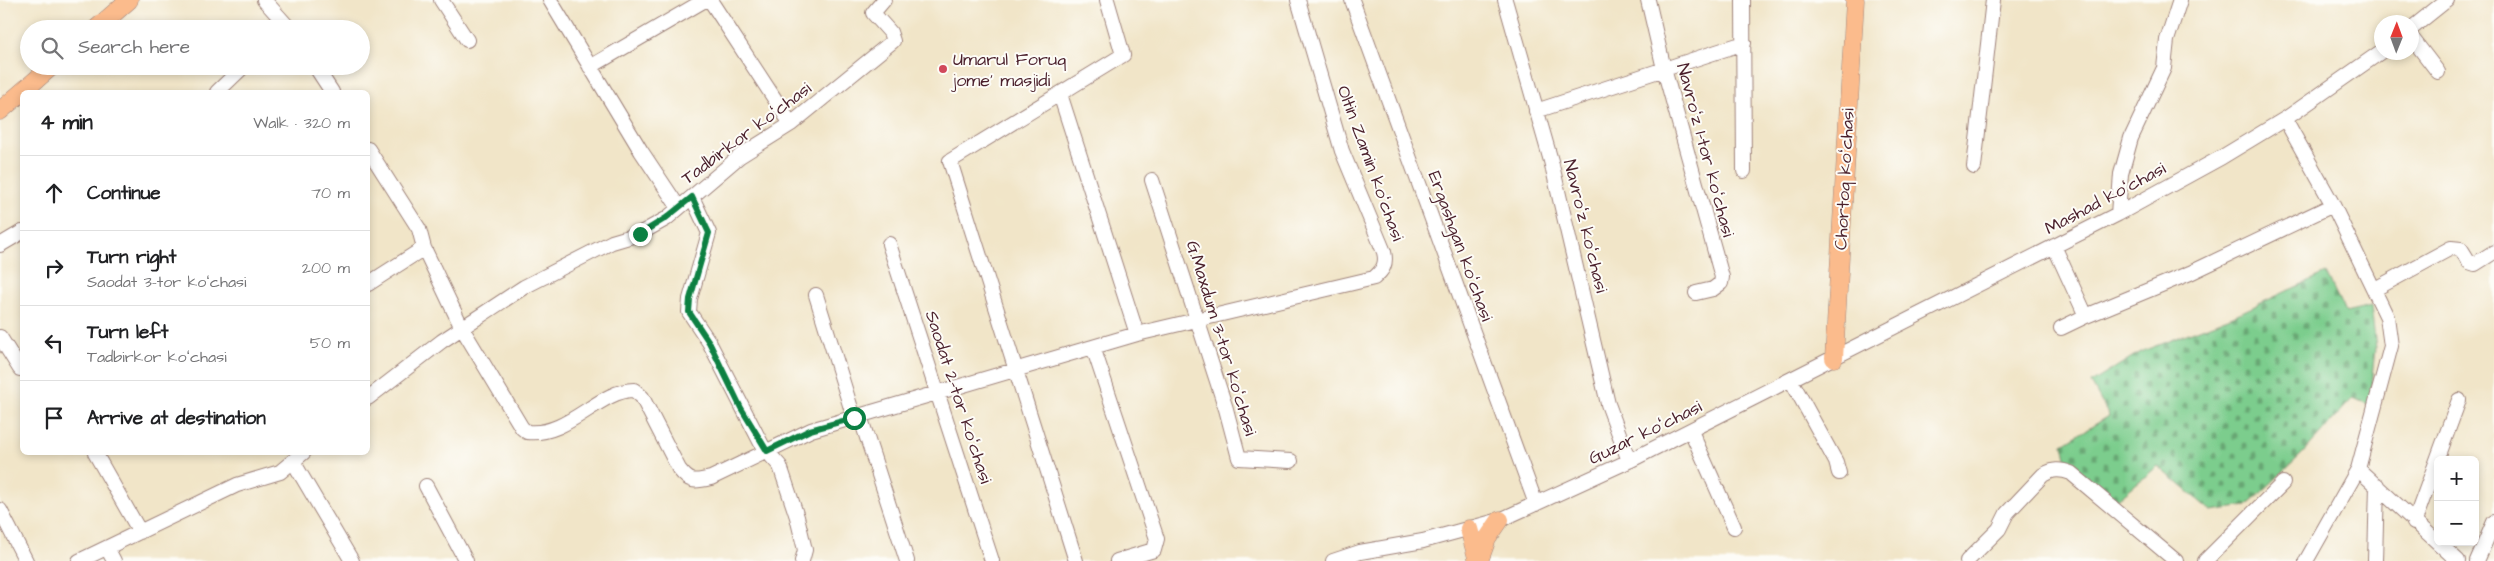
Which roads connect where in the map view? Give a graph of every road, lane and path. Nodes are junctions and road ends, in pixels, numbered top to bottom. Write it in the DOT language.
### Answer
graph roads {
  1 [pos="129,0"];
  2 [pos="264,0"];
  3 [pos="442,0"];
  4 [pos="550,0"];
  5 [pos="705,0"];
  6 [pos="710,0"];
  7 [pos="884,0"];
  8 [pos="1107,0"];
  9 [pos="1298,0"];
  10 [pos="1352,0"];
  11 [pos="1505,0"];
  12 [pos="1648,0"];
  13 [pos="1743,0"];
  14 [pos="1855,0"];
  15 [pos="1993,0"];
  16 [pos="2180,0"];
  17 [pos="2447,0"];
  18 [pos="106,20"];
  19 [pos="280,20"];
  20 [pos="2419,22"];
  21 [pos="467,40"];
  22 [pos="1744,43"];
  23 [pos="2419,47"];
  24 [pos="2374,58"];
  25 [pos="590,67"];
  26 [pos="1664,69"];
  27 [pos="2438,72"];
  28 [pos="42,75"];
  29 [pos="235,75"];
  30 [pos="321,75"];
  31 [pos="24,90"];
  32 [pos="219,90"];
  33 [pos="331,90"];
  34 [pos="20,94"];
  35 [pos="1060,94"];
  36 [pos="0,111"];
  37 [pos="1536,111"];
  38 [pos="2285,119"];
  39 [pos="791,124"];
  40 [pos="370,152"];
  41 [pos="1974,167"];
  42 [pos="1744,171"];
  43 [pos="1152,180"];
  44 [pos="692,197"];
  45 [pos="2333,205"];
  46 [pos="678,208"];
  47 [pos="2118,214"];
  48 [pos="20,233"];
  49 [pos="889,244"];
  50 [pos="0,245"];
  51 [pos="2054,246"];
  52 [pos="424,248"];
  53 [pos="2494,252"];
  54 [pos="370,283"];
  55 [pos="2375,289"];
  56 [pos="1696,294"];
  57 [pos="816,295"];
  58 [pos="2086,316"];
  59 [pos="1198,318"];
  60 [pos="462,328"];
  61 [pos="2061,328"];
  62 [pos="1136,334"];
  63 [pos="0,337"];
  64 [pos="1093,348"];
  65 [pos="1834,358"];
  66 [pos="20,369"];
  67 [pos="1016,371"];
  68 [pos="1790,380"];
  69 [pos="938,393"];
  70 [pos="370,396"];
  71 [pos="2459,400"];
  72 [pos="857,417"];
  73 [pos="1691,431"];
  74 [pos="767,451"];
  75 [pos="96,455"];
  76 [pos="301,455"];
  77 [pos="1291,461"];
  78 [pos="1629,461"];
  79 [pos="294,463"];
  80 [pos="2358,469"];
  81 [pos="1839,474"];
  82 [pos="2284,483"];
  83 [pos="2377,485"];
  84 [pos="426,486"];
  85 [pos="1536,504"];
  86 [pos="0,510"];
  87 [pos="1500,520"];
  88 [pos="2494,522"];
  89 [pos="2414,523"];
  90 [pos="1734,527"];
  91 [pos="1469,529"];
  92 [pos="140,532"];
  93 [pos="106,548"];
  94 [pos="26,561"];
  95 [pos="79,561"];
  96 [pos="114,561"];
  97 [pos="352,561"];
  98 [pos="466,561"];
  99 [pos="802,561"];
  100 [pos="907,561"];
  101 [pos="992,561"];
  102 [pos="1076,561"];
  103 [pos="1117,561"];
  104 [pos="1333,561"];
  105 [pos="1478,561"];
  106 [pos="1967,561"];
  107 [pos="2176,561"];
  108 [pos="2205,561"];
  109 [pos="2306,561"];
  110 [pos="2375,561"];
  111 [pos="2458,561"];
  112 [pos="2477,561"];
  1 -- 18 [label="main road"];
  2 -- 19 [label="street"];
  3 -- 21 [label="street"];
  4 -- 25 [label="street"];
  5 -- 25 [label="street"];
  6 -- 39 [label="street"];
  7 -- 39 [label="street, Tadbirkor koʻchasi"];
  8 -- 35 [label="street"];
  9 -- 59 [label="street, Oltin Zamin koʻchasi"];
  10 -- 85 [label="street, Ergashgan koʻchasi"];
  11 -- 37 [label="street, Navroʻz koʻchasi"];
  12 -- 26 [label="street, Navroʻz 1-tor koʻchasi"];
  13 -- 22 [label="street"];
  14 -- 65 [label="main road, Chortoq koʻchasi"];
  15 -- 41 [label="street"];
  16 -- 47 [label="street"];
  17 -- 20 [label="street"];
  22 -- 26 [label="street"];
  22 -- 42 [label="street"];
  23 -- 27 [label="street"];
  24 -- 38 [label="street, Mashad koʻchasi"];
  25 -- 46 [label="street"];
  26 -- 37 [label="street"];
  26 -- 56 [label="street, Navroʻz 1-tor koʻchasi"];
  28 -- 31 [label="main road"];
  29 -- 32 [label="street"];
  30 -- 33 [label="street"];
  34 -- 36 [label="main road"];
  35 -- 62 [label="street"];
  35 -- 67 [label="street"];
  37 -- 78 [label="street, Navroʻz koʻchasi"];
  38 -- 45 [label="street"];
  38 -- 47 [label="street, Mashad koʻchasi"];
  39 -- 44 [label="street, Tadbirkor koʻchasi"];
  40 -- 52 [label="street"];
  43 -- 59 [label="street, G.Maxdum 3-tor koʻchasi"];
  44 -- 46 [label="street, Tadbirkor koʻchasi"];
  44 -- 74 [label="street"];
  45 -- 55 [label="street"];
  45 -- 58 [label="street"];
  46 -- 60 [label="street, Tadbirkor koʻchasi"];
  47 -- 51 [label="street, Mashad koʻchasi"];
  48 -- 50 [label="street"];
  49 -- 69 [label="street, Saodat 2-tor koʻchasi"];
  51 -- 58 [label="street"];
  51 -- 65 [label="street, Mashad koʻchasi"];
  52 -- 54 [label="street"];
  52 -- 60 [label="street"];
  53 -- 55 [label="street"];
  55 -- 80 [label="street"];
  57 -- 72 [label="street"];
  58 -- 61 [label="street"];
  59 -- 62 [label="street"];
  59 -- 77 [label="street, G.Maxdum 3-tor koʻchasi"];
  60 -- 70 [label="street, Tadbirkor koʻchasi"];
  60 -- 74 [label="street"];
  62 -- 64 [label="street"];
  63 -- 66 [label="street"];
  64 -- 67 [label="street"];
  64 -- 103 [label="street"];
  65 -- 68 [label="street, Guzar koʻchasi"];
  67 -- 69 [label="street"];
  67 -- 102 [label="street"];
  68 -- 73 [label="street, Guzar koʻchasi"];
  68 -- 81 [label="street"];
  69 -- 72 [label="street"];
  69 -- 101 [label="street, Saodat 2-tor koʻchasi"];
  71 -- 89 [label="street"];
  72 -- 74 [label="street"];
  72 -- 100 [label="street"];
  73 -- 78 [label="street, Guzar koʻchasi"];
  73 -- 90 [label="street"];
  74 -- 99 [label="street"];
  75 -- 92 [label="street"];
  76 -- 79 [label="street"];
  78 -- 85 [label="street, Guzar koʻchasi"];
  79 -- 92 [label="street"];
  79 -- 97 [label="street"];
  80 -- 83 [label="street"];
  80 -- 109 [label="street"];
  82 -- 108 [label="street"];
  83 -- 89 [label="street"];
  83 -- 110 [label="street"];
  84 -- 98 [label="street"];
  85 -- 87 [label="street, Guzar koʻchasi"];
  86 -- 94 [label="street"];
  87 -- 91 [label="street, Guzar koʻchasi"];
  87 -- 105 [label="main road"];
  88 -- 112 [label="street"];
  89 -- 111 [label="street"];
  91 -- 104 [label="street, Guzar koʻchasi"];
  91 -- 105 [label="main road"];
  92 -- 93 [label="street"];
  93 -- 95 [label="street"];
  93 -- 96 [label="street"];
  106 -- 107 [label="street"];
}
